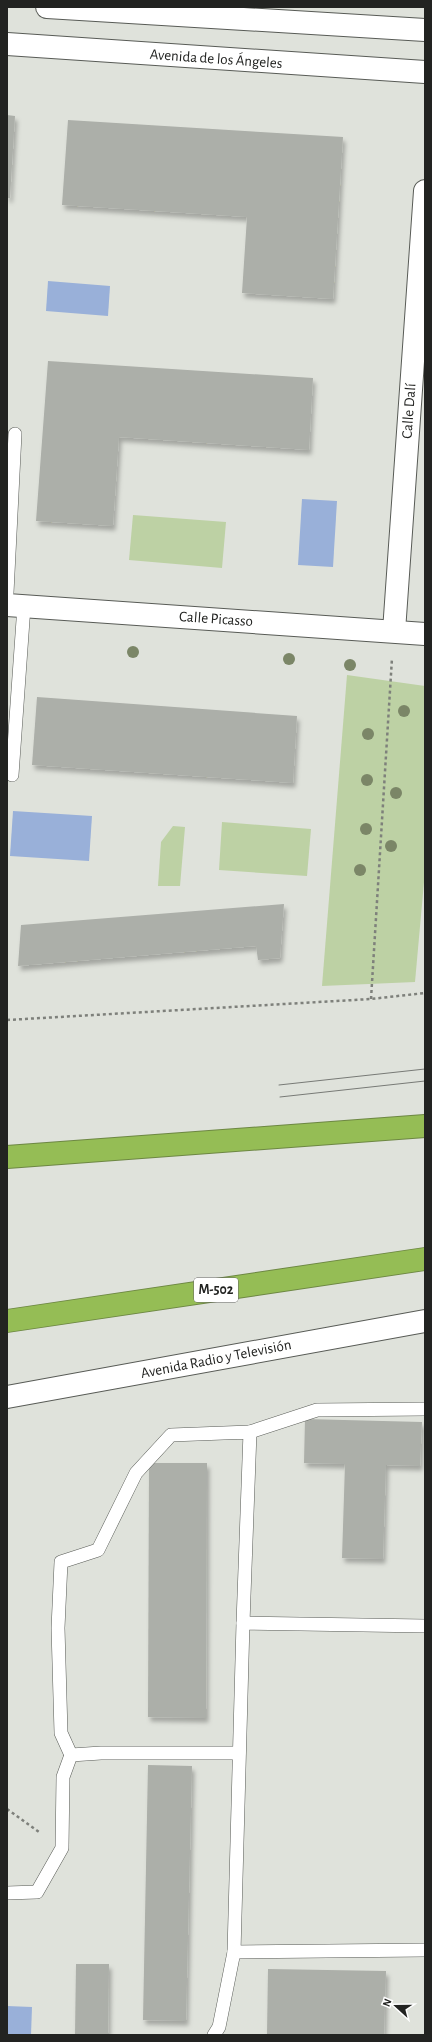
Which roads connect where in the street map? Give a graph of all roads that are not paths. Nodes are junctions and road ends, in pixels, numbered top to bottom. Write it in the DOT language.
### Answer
graph roads {
  1 [pos="48,7"];
  2 [pos="425,30"];
  3 [pos="7,44"];
  4 [pos="425,72"];
  5 [pos="425,191"];
  6 [pos="15,434"];
  7 [pos="7,593"];
  8 [pos="16,605"];
  9 [pos="394,631"];
  10 [pos="425,634"];
  11 [pos="12,775"];
  12 [pos="425,1126"];
  13 [pos="7,1157"];
  14 [pos="425,1258"];
  15 [pos="7,1321"];
  16 [pos="425,1321"];
  17 [pos="7,1397"];
  18 [pos="425,1409"];
  19 [pos="250,1432"];
  20 [pos="243,1622"];
  21 [pos="425,1626"];
  22 [pos="239,1754"];
  23 [pos="71,1755"];
  24 [pos="7,1893"];
  25 [pos="425,1950"];
  26 [pos="234,1952"];
  27 [pos="214,2035"];
  1 -- 2 [label="street"];
  3 -- 4 [label="street, Avenida de los Ángeles"];
  5 -- 9 [label="street, Calle Dalí"];
  6 -- 7 [label="lane"];
  8 -- 9 [label="street, Calle Picasso"];
  8 -- 11 [label="lane"];
  9 -- 10 [label="street, Calle Picasso"];
  12 -- 13 [label="highway"];
  14 -- 15 [label="highway, M-502"];
  16 -- 17 [label="street, Avenida Radio y Televisión"];
  18 -- 19 [label="lane"];
  19 -- 20 [label="lane"];
  19 -- 23 [label="lane"];
  20 -- 21 [label="lane"];
  20 -- 22 [label="lane"];
  22 -- 23 [label="lane"];
  22 -- 26 [label="lane"];
  23 -- 24 [label="lane"];
  25 -- 26 [label="lane"];
  26 -- 27 [label="lane"];
}
